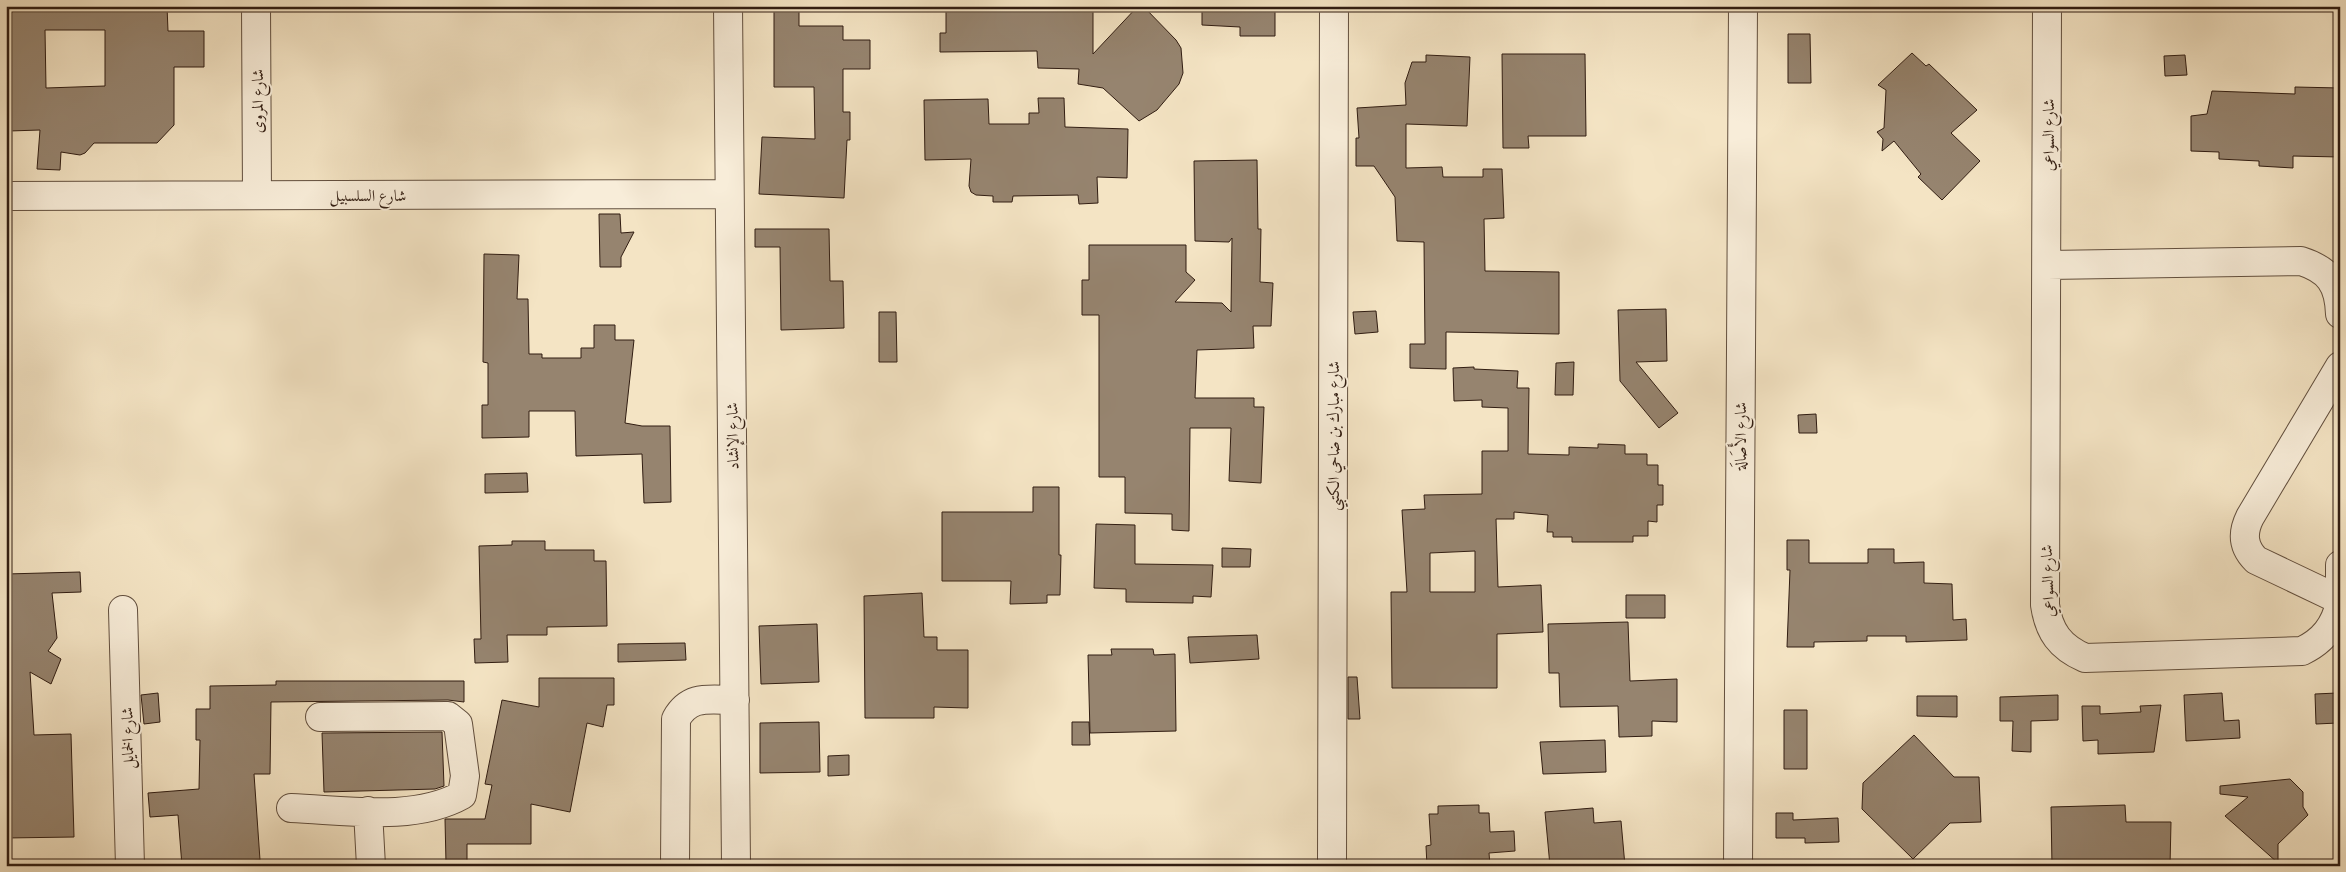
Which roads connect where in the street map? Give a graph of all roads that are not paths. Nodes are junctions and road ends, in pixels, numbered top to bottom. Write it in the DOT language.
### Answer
graph roads {
  1 [pos="256,6"];
  2 [pos="728,6"];
  3 [pos="1334,6"];
  4 [pos="1742,6"];
  5 [pos="2047,6"];
  6 [pos="729,194"];
  7 [pos="257,195"];
  8 [pos="6,196"];
  9 [pos="2048,265"];
  10 [pos="2340,314"];
  11 [pos="2340,366"];
  12 [pos="2340,565"];
  13 [pos="2340,588"];
  14 [pos="2340,602"];
  15 [pos="123,610"];
  16 [pos="735,700"];
  17 [pos="320,717"];
  18 [pos="291,808"];
  19 [pos="368,810"];
  20 [pos="130,866"];
  21 [pos="371,866"];
  22 [pos="675,866"];
  23 [pos="736,866"];
  24 [pos="1332,866"];
  25 [pos="1738,866"];
  1 -- 7 [label="street, شارع المروى"];
  2 -- 6 [label="street, شارع الإنشاد"];
  3 -- 24 [label="street, شارع مبارك بن ضاحي الكتبي"];
  4 -- 25 [label="street, شارع الأَصَالَة"];
  5 -- 9 [label="street, شارع السواعي"];
  6 -- 7 [label="street, شارع السلسبيل"];
  6 -- 16 [label="street, شارع الإنشاد"];
  7 -- 8 [label="street, شارع السلسبيل"];
  9 -- 10 [label="street"];
  9 -- 14 [label="street, شارع السواعي"];
  11 -- 14 [label="street"];
  12 -- 13 [label="street"];
  15 -- 20 [label="street, شارع الخمايل"];
  16 -- 22 [label="street"];
  16 -- 23 [label="street, شارع الإنشاد"];
  17 -- 19 [label="street"];
  18 -- 19 [label="street"];
  19 -- 21 [label="street"];
}
